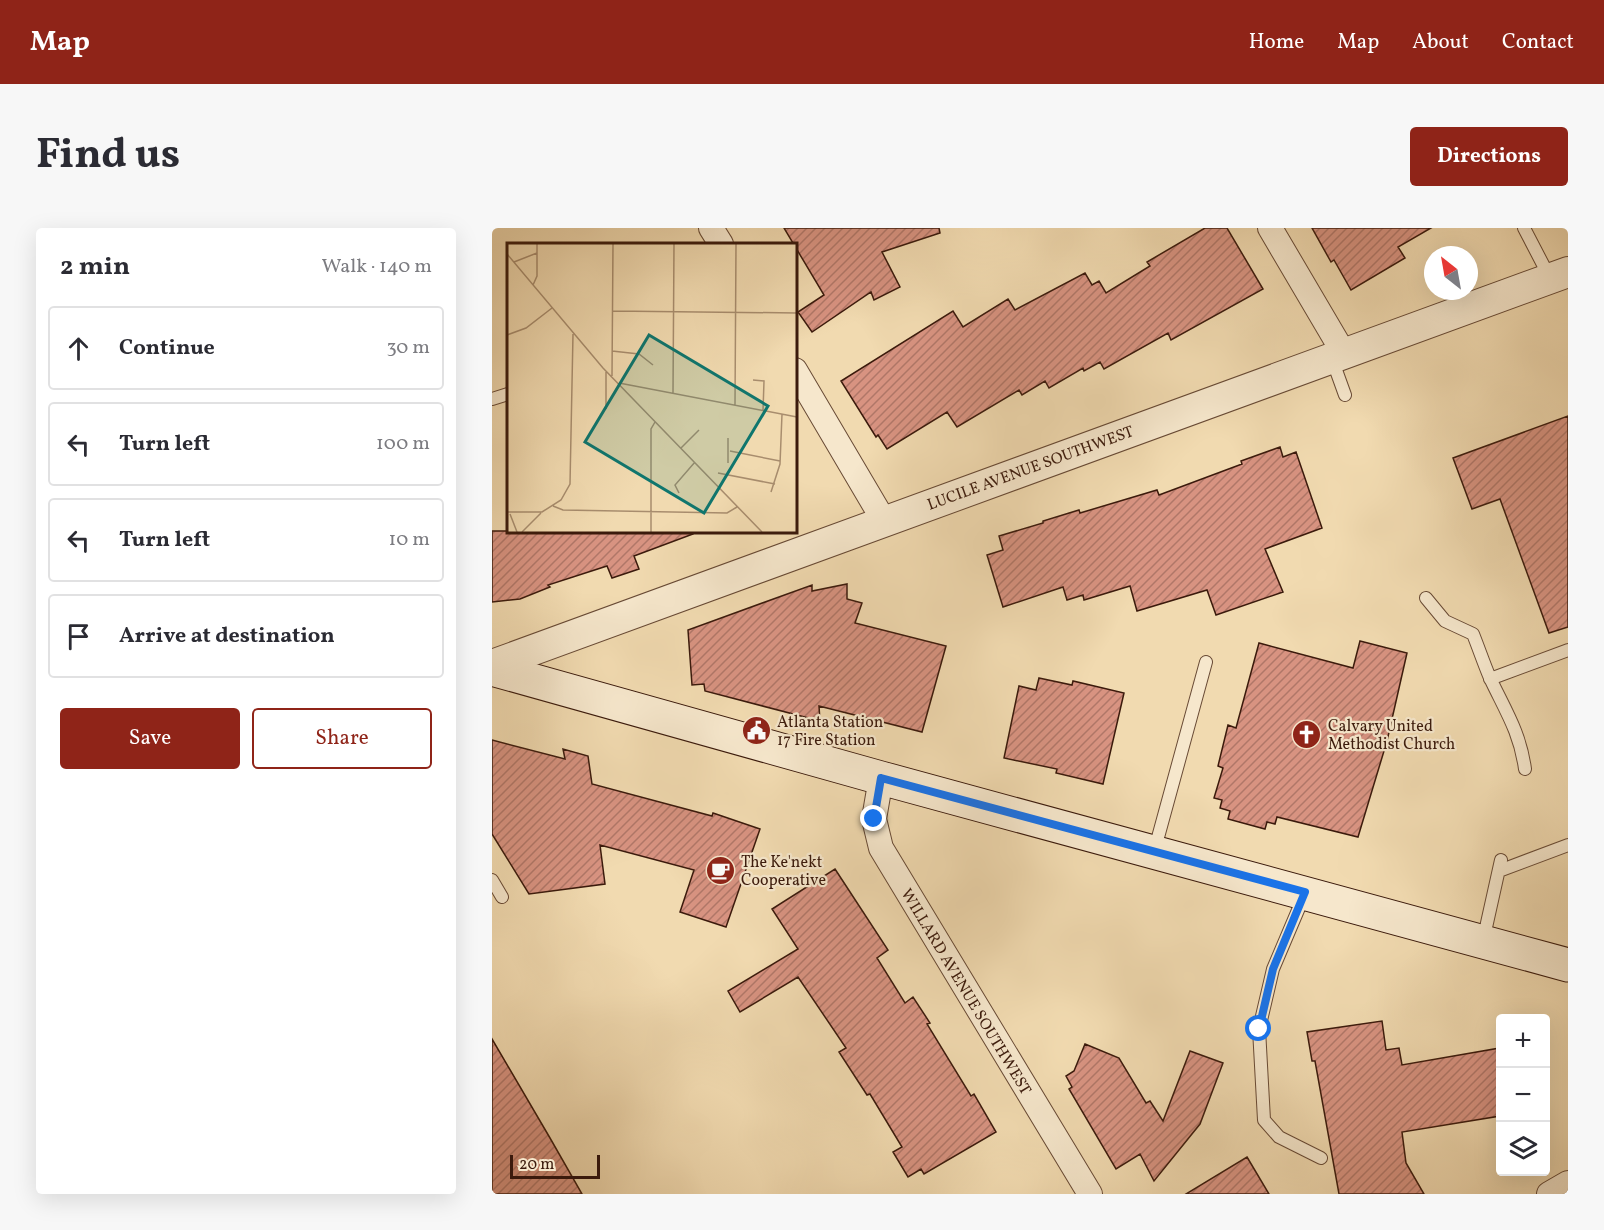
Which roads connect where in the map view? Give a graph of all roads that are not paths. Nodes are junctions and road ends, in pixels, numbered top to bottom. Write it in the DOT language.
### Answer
graph roads {
  1 [pos="711,228"];
  2 [pos="1270,228"];
  3 [pos="1524,228"];
  4 [pos="720,243"];
  5 [pos="1559,275"];
  6 [pos="1337,354"];
  7 [pos="796,372"];
  8 [pos="507,394"];
  9 [pos="1345,394"];
  10 [pos="492,399"];
  11 [pos="884,521"];
  12 [pos="1426,598"];
  13 [pos="1568,650"];
  14 [pos="1206,662"];
  15 [pos="492,667"];
  16 [pos="1490,679"];
  17 [pos="1525,769"];
  18 [pos="881,778"];
  19 [pos="1568,845"];
  20 [pos="1154,852"];
  21 [pos="492,880"];
  22 [pos="1305,892"];
  23 [pos="502,897"];
  24 [pos="1483,942"];
  25 [pos="1568,965"];
  26 [pos="1321,1158"];
  27 [pos="1568,1183"];
  28 [pos="1090,1194"];
  29 [pos="1549,1194"];
  1 -- 4 [label="street"];
  2 -- 6 [label="street"];
  3 -- 5 [label="lane"];
  5 -- 6 [label="street, LUCILE AVENUE SOUTHWEST"];
  6 -- 9 [label="lane"];
  6 -- 11 [label="street, LUCILE AVENUE SOUTHWEST"];
  7 -- 11 [label="street"];
  8 -- 10 [label="lane"];
  11 -- 15 [label="street, LUCILE AVENUE SOUTHWEST"];
  12 -- 16 [label="lane"];
  13 -- 16 [label="lane"];
  14 -- 20 [label="lane"];
  15 -- 18 [label="main road"];
  16 -- 17 [label="lane"];
  18 -- 20 [label="main road"];
  18 -- 28 [label="street, WILLARD AVENUE SOUTHWEST"];
  19 -- 24 [label="lane"];
  20 -- 22 [label="main road"];
  21 -- 23 [label="lane"];
  22 -- 24 [label="main road"];
  22 -- 26 [label="lane"];
  24 -- 25 [label="main road"];
  27 -- 29 [label="street"];
}
